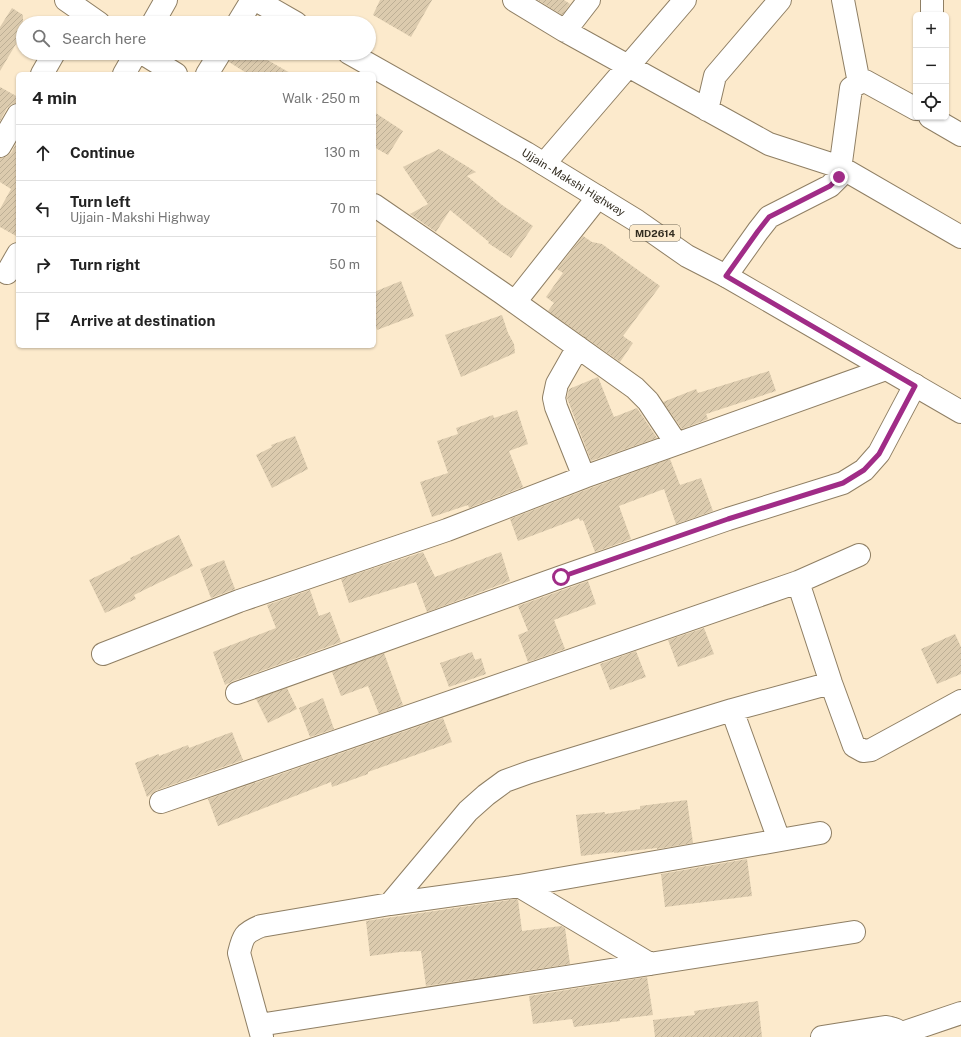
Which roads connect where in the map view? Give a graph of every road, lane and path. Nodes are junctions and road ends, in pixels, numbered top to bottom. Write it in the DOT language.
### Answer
graph roads {
  1 [pos="166,0"];
  2 [pos="252,0"];
  3 [pos="256,0"];
  4 [pos="514,0"];
  5 [pos="589,0"];
  6 [pos="685,0"];
  7 [pos="780,0"];
  8 [pos="843,0"];
  9 [pos="932,0"];
  10 [pos="76,8"];
  11 [pos="932,12"];
  12 [pos="88,16"];
  13 [pos="157,16"];
  14 [pos="242,16"];
  15 [pos="284,16"];
  16 [pos="565,32"];
  17 [pos="50,60"];
  18 [pos="132,60"];
  19 [pos="153,60"];
  20 [pos="216,60"];
  21 [pos="361,60"];
  22 [pos="628,66"];
  23 [pos="43,72"];
  24 [pos="125,72"];
  25 [pos="173,72"];
  26 [pos="208,72"];
  27 [pos="859,83"];
  28 [pos="913,107"];
  29 [pos="707,110"];
  30 [pos="16,118"];
  31 [pos="937,120"];
  32 [pos="961,134"];
  33 [pos="0,146"];
  34 [pos="544,164"];
  35 [pos="840,167"];
  36 [pos="598,197"];
  37 [pos="376,206"];
  38 [pos="961,237"];
  39 [pos="16,257"];
  40 [pos="7,273"];
  41 [pos="726,276"];
  42 [pos="515,302"];
  43 [pos="578,347"];
  44 [pos="886,368"];
  45 [pos="915,386"];
  46 [pos="961,412"];
  47 [pos="676,444"];
  48 [pos="584,477"];
  49 [pos="859,555"];
  50 [pos="798,582"];
  51 [pos="104,654"];
  52 [pos="831,683"];
  53 [pos="237,693"];
  54 [pos="961,701"];
  55 [pos="732,710"];
  56 [pos="161,802"];
  57 [pos="820,833"];
  58 [pos="779,840"];
  59 [pos="519,886"];
  60 [pos="390,904"];
  61 [pos="854,932"];
  62 [pos="650,964"];
  63 [pos="961,1013"];
  64 [pos="260,1031"];
  65 [pos="903,1035"];
  66 [pos="822,1037"];
  1 -- 13 [label="street"];
  2 -- 14 [label="street"];
  3 -- 15 [label="street"];
  4 -- 16 [label="street"];
  5 -- 16 [label="street"];
  6 -- 22 [label="street"];
  7 -- 29 [label="street"];
  8 -- 27 [label="street"];
  9 -- 11 [label="street"];
  10 -- 12 [label="street"];
  16 -- 22 [label="street"];
  17 -- 23 [label="street"];
  18 -- 24 [label="street"];
  19 -- 25 [label="street"];
  20 -- 26 [label="street"];
  21 -- 34 [label="street, Ujjain - Makshi Highway / MD2614"];
  22 -- 29 [label="street"];
  22 -- 34 [label="street"];
  27 -- 28 [label="street"];
  27 -- 35 [label="street"];
  29 -- 35 [label="street"];
  30 -- 33 [label="street"];
  31 -- 32 [label="street"];
  34 -- 36 [label="street, Ujjain - Makshi Highway / MD2614"];
  35 -- 38 [label="street"];
  35 -- 41 [label="street"];
  36 -- 41 [label="street, Ujjain - Makshi Highway / MD2614"];
  36 -- 42 [label="street"];
  37 -- 42 [label="street"];
  39 -- 40 [label="street"];
  41 -- 44 [label="street, Ujjain - Makshi Highway / MD2614"];
  42 -- 43 [label="street"];
  43 -- 47 [label="street"];
  43 -- 48 [label="street"];
  44 -- 45 [label="street, Ujjain - Makshi Highway / MD2614"];
  44 -- 47 [label="street"];
  45 -- 46 [label="street, Ujjain - Makshi Highway / MD2614"];
  45 -- 53 [label="street"];
  47 -- 48 [label="street"];
  48 -- 51 [label="street"];
  49 -- 50 [label="street"];
  50 -- 52 [label="street"];
  50 -- 56 [label="street"];
  52 -- 54 [label="street"];
  52 -- 55 [label="street"];
  55 -- 58 [label="street"];
  55 -- 60 [label="street"];
  57 -- 58 [label="street"];
  58 -- 59 [label="street"];
  59 -- 60 [label="street"];
  59 -- 62 [label="street"];
  60 -- 64 [label="street"];
  61 -- 62 [label="street"];
  62 -- 64 [label="street"];
  63 -- 65 [label="street"];
  65 -- 66 [label="street"];
}
